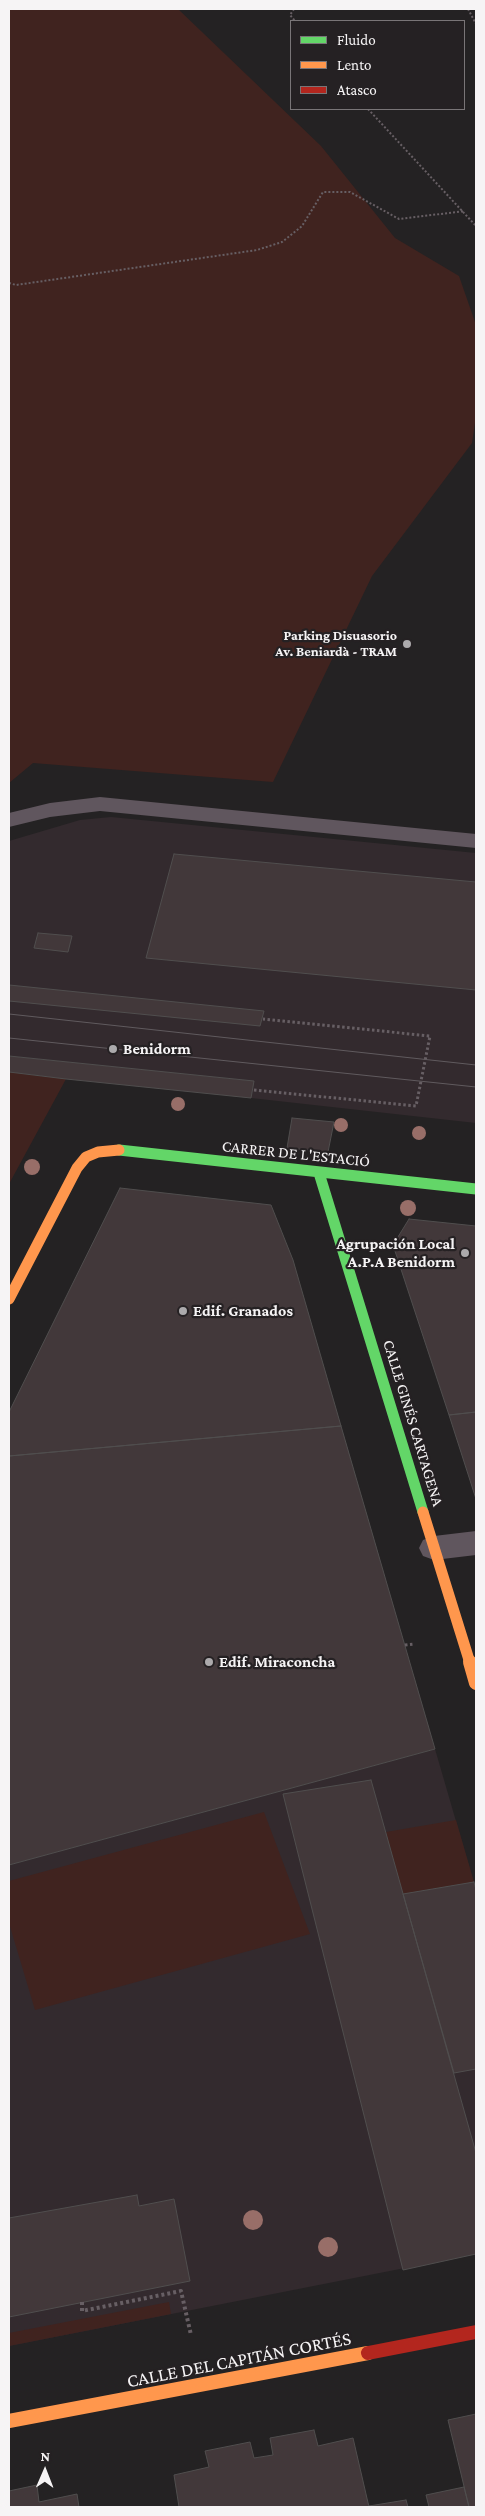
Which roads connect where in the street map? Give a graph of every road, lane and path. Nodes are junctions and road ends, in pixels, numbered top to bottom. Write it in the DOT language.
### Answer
graph roads {
  1 [pos="294,9"];
  2 [pos="468,9"];
  3 [pos="294,20"];
  4 [pos="476,24"];
  5 [pos="369,110"];
  6 [pos="465,212"];
  7 [pos="476,226"];
  8 [pos="9,284"];
  9 [pos="9,820"];
  10 [pos="476,841"];
  11 [pos="263,1018"];
  12 [pos="254,1090"];
  13 [pos="319,1173"];
  14 [pos="476,1189"];
  15 [pos="9,1299"];
  16 [pos="476,1543"];
  17 [pos="434,1548"];
  18 [pos="476,1683"];
  19 [pos="82,2302"];
  20 [pos="183,2304"];
  21 [pos="476,2332"];
  22 [pos="9,2421"];
  1 -- 3 [label="path"];
  2 -- 4 [label="path"];
  5 -- 6 [label="path"];
  6 -- 7 [label="path"];
  6 -- 8 [label="path"];
  9 -- 10 [label="street"];
  11 -- 12 [label="path"];
  13 -- 14 [label="street, CARRER DE L'ESTACIÓ"];
  13 -- 15 [label="street, CARRER DE L'ESTACIÓ"];
  13 -- 17 [label="street, CALLE GINÉS CARTAGENA"];
  16 -- 17 [label="street"];
  17 -- 18 [label="street, CALLE GINÉS CARTAGENA"];
  19 -- 20 [label="path"];
  21 -- 22 [label="street, CALLE DEL CAPITÁN CORTÉS"];
}
